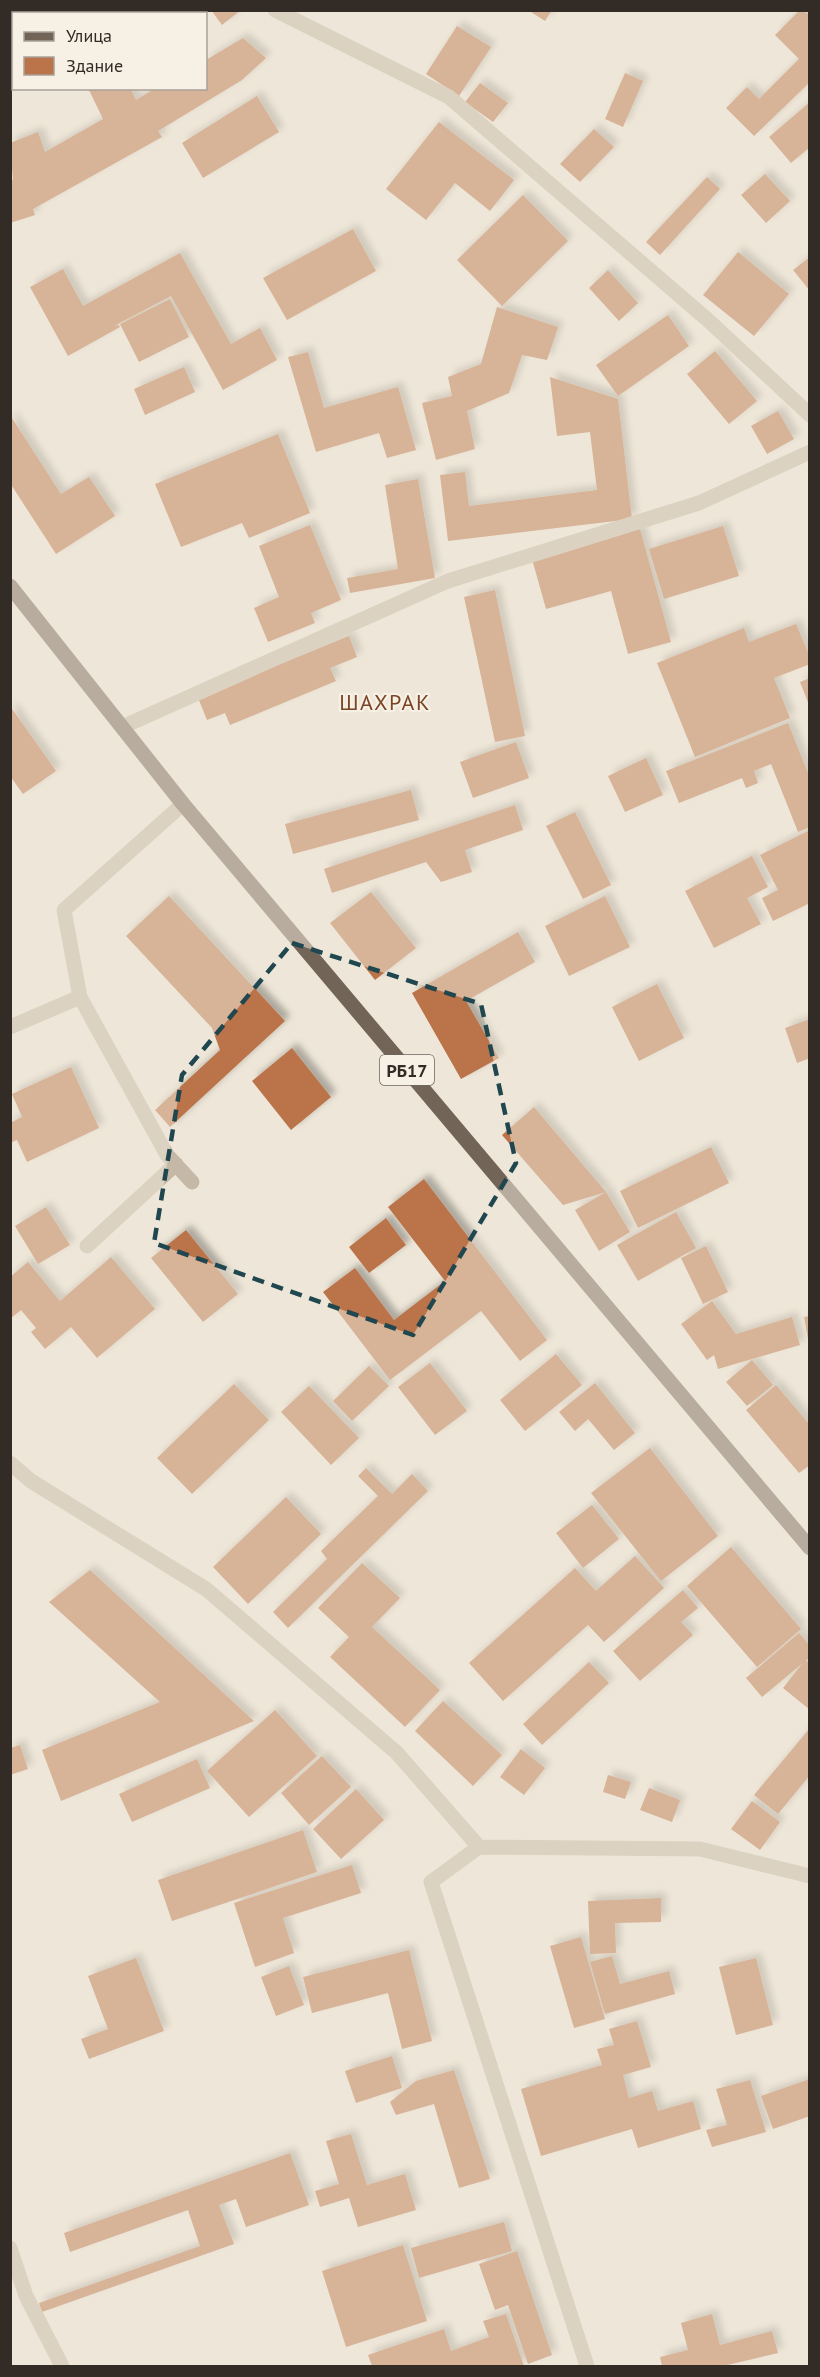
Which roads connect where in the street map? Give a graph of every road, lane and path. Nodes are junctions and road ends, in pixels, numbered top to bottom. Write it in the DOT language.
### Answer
graph roads {
  1 [pos="275,10"];
  2 [pos="810,415"];
  3 [pos="810,452"];
  4 [pos="12,592"];
  5 [pos="122,728"];
  6 [pos="183,804"];
  7 [pos="80,997"];
  8 [pos="10,1027"];
  9 [pos="176,1164"];
  10 [pos="192,1182"];
  11 [pos="87,1246"];
  12 [pos="10,1463"];
  13 [pos="810,1548"];
  14 [pos="479,1847"];
  15 [pos="810,1876"];
  16 [pos="10,2248"];
  17 [pos="63,2367"];
  18 [pos="587,2367"];
  1 -- 2 [label="street"];
  3 -- 5 [label="street"];
  4 -- 5 [label="main road, РБ17"];
  5 -- 6 [label="main road, РБ17"];
  6 -- 7 [label="street"];
  6 -- 13 [label="main road, РБ17"];
  7 -- 8 [label="street"];
  7 -- 9 [label="street"];
  9 -- 10 [label="street"];
  9 -- 11 [label="street"];
  12 -- 14 [label="street"];
  14 -- 15 [label="street"];
  14 -- 18 [label="street"];
  16 -- 17 [label="street"];
}
